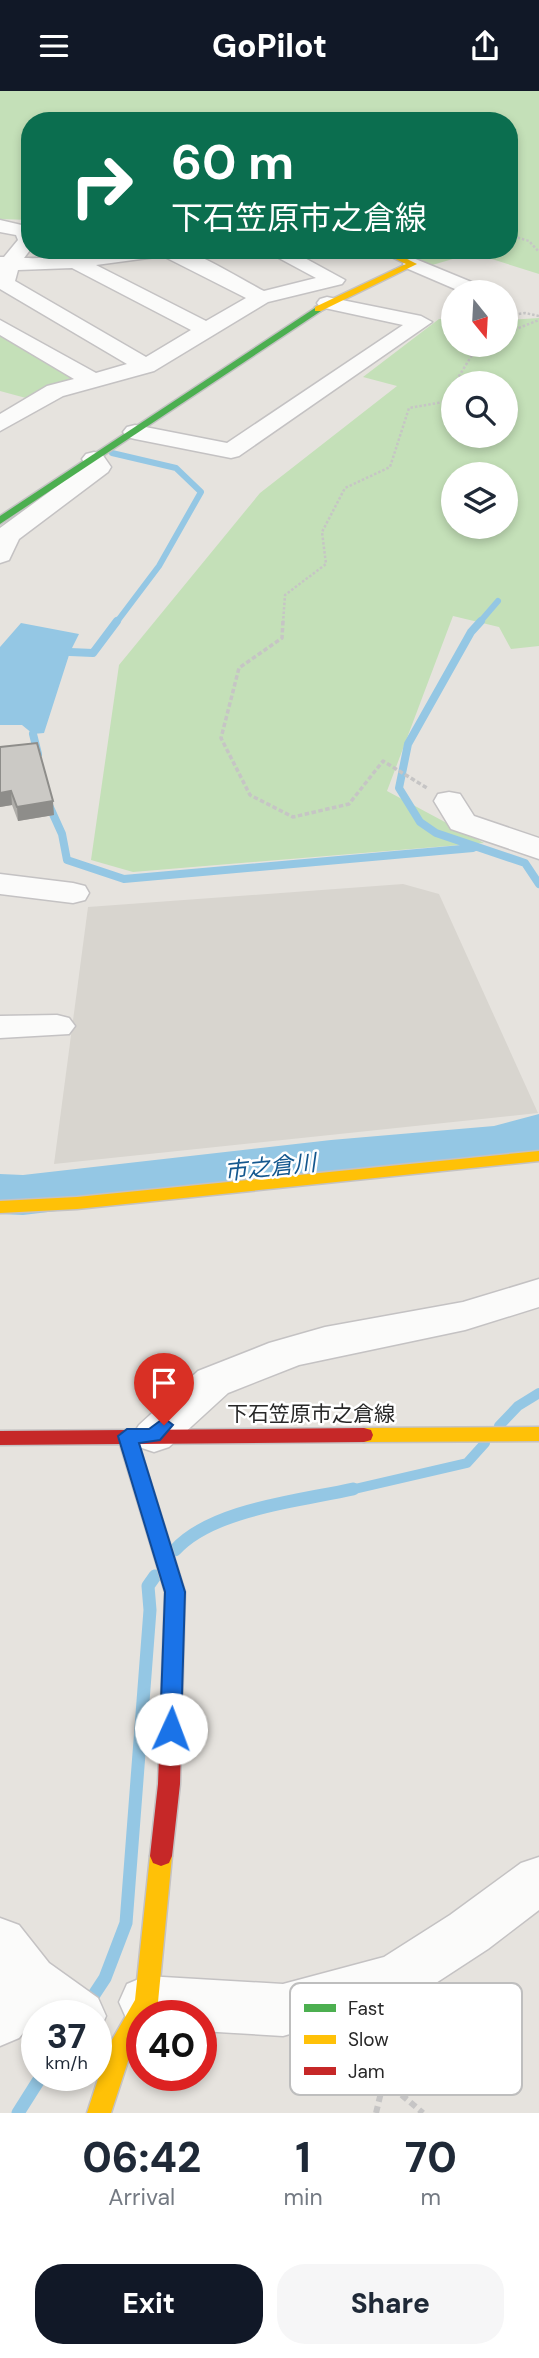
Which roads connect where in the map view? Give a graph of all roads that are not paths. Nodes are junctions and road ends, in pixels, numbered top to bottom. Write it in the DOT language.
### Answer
graph roads {
  1 [pos="0,226"];
  2 [pos="21,230"];
  3 [pos="21,247"];
  4 [pos="103,259"];
  5 [pos="183,259"];
  6 [pos="292,259"];
  7 [pos="402,259"];
  8 [pos="76,263"];
  9 [pos="5,264"];
  10 [pos="413,264"];
  11 [pos="451,280"];
  12 [pos="261,298"];
  13 [pos="327,303"];
  14 [pos="0,326"];
  15 [pos="207,330"];
  16 [pos="146,366"];
  17 [pos="94,381"];
  18 [pos="0,424"];
  19 [pos="135,432"];
  20 [pos="94,459"];
  21 [pos="0,521"];
  22 [pos="0,555"];
  23 [pos="449,801"];
  24 [pos="539,849"];
  25 [pos="0,884"];
  26 [pos="73,893"];
  27 [pos="57,1026"];
  28 [pos="0,1027"];
  29 [pos="539,1156"];
  30 [pos="0,1207"];
  31 [pos="539,1293"];
  32 [pos="539,1434"];
  33 [pos="140,1436"];
  34 [pos="0,1438"];
  35 [pos="539,1880"];
  36 [pos="10,1981"];
  37 [pos="379,1983"];
  38 [pos="56,2000"];
  39 [pos="290,2008"];
  40 [pos="112,2019"];
  41 [pos="112,2023"];
  42 [pos="102,2091"];
  43 [pos="99,2113"];
  1 -- 2 [label="street"];
  3 -- 9 [label="street"];
  4 -- 8 [label="street"];
  5 -- 12 [label="street"];
  6 -- 12 [label="street"];
  7 -- 10 [label="street"];
  8 -- 9 [label="street"];
  8 -- 15 [label="street"];
  9 -- 16 [label="street"];
  10 -- 11 [label="street"];
  10 -- 13 [label="street"];
  12 -- 15 [label="street"];
  13 -- 19 [label="street"];
  13 -- 19 [label="street"];
  14 -- 17 [label="street"];
  15 -- 16 [label="street"];
  16 -- 17 [label="street"];
  17 -- 18 [label="street"];
  19 -- 20 [label="street"];
  20 -- 21 [label="street"];
  20 -- 22 [label="street"];
  23 -- 24 [label="street"];
  25 -- 26 [label="street"];
  27 -- 28 [label="street"];
  29 -- 30 [label="street"];
  31 -- 33 [label="street"];
  32 -- 33 [label="street, 下石笠原市之倉線"];
  33 -- 34 [label="street, 下石笠原市之倉線"];
  33 -- 40 [label="street"];
  35 -- 37 [label="street"];
  36 -- 38 [label="street"];
  39 -- 41 [label="street"];
  42 -- 43 [label="street"];
}
